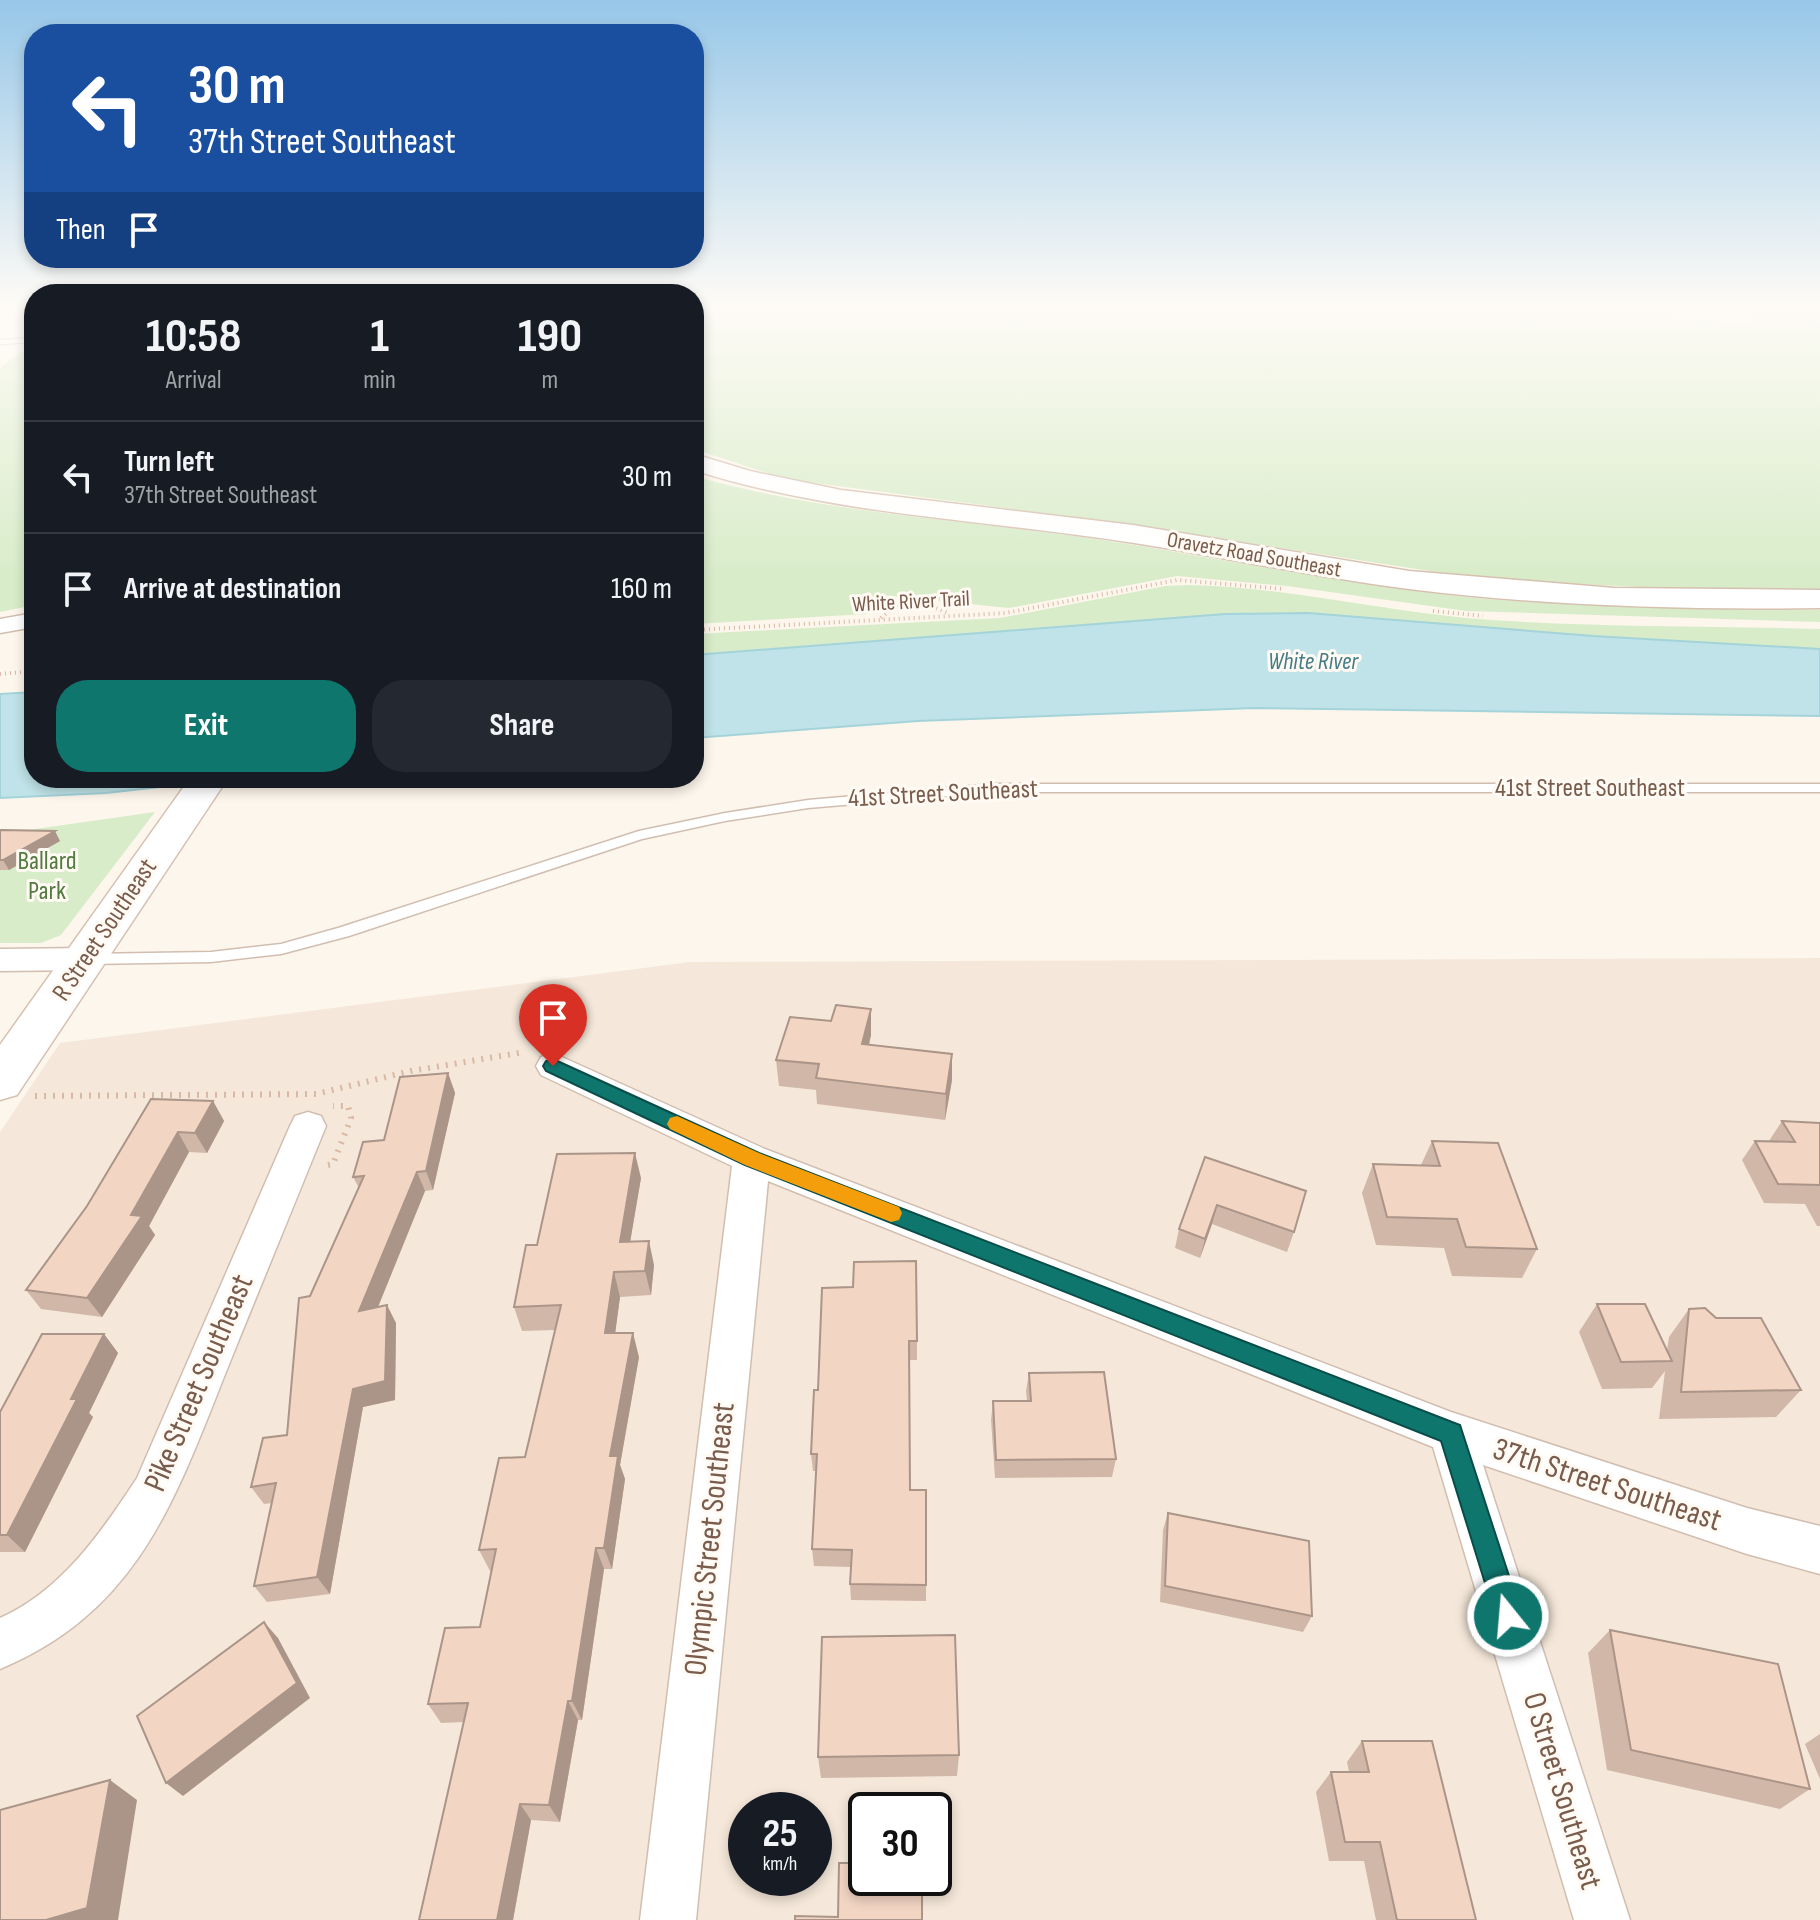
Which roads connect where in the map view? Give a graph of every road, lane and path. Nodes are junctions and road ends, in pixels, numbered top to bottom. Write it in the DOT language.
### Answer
graph roads {
  1 [pos="704,465"];
  2 [pos="1127,589"];
  3 [pos="1820,599"];
  4 [pos="955,616"];
  5 [pos="880,619"];
  6 [pos="24,622"];
  7 [pos="0,626"];
  8 [pos="704,629"];
  9 [pos="24,672"];
  10 [pos="0,674"];
  11 [pos="202,788"];
  12 [pos="1820,788"];
  13 [pos="87,959"];
  14 [pos="0,960"];
  15 [pos="553,1066"];
  16 [pos="16,1089"];
  17 [pos="308,1126"];
  18 [pos="752,1159"];
  19 [pos="1451,1433"];
  20 [pos="1820,1550"];
  21 [pos="0,1644"];
  22 [pos="668,1920"];
  23 [pos="1602,1920"];
  1 -- 3 [label="street, Oravetz Road Southeast"];
  2 -- 4 [label="path, White River Trail"];
  4 -- 5 [label="path, White River Trail"];
  4 -- 5 [label="path"];
  5 -- 8 [label="path, White River Trail"];
  6 -- 7 [label="street"];
  9 -- 10 [label="path"];
  11 -- 13 [label="street, R Street Southeast"];
  12 -- 13 [label="lane, 41st Street Southeast"];
  13 -- 14 [label="street"];
  13 -- 16 [label="street, R Street Southeast"];
  15 -- 16 [label="path"];
  15 -- 18 [label="street, 37th Street Southeast"];
  17 -- 21 [label="street, Pike Street Southeast"];
  18 -- 19 [label="street, 37th Street Southeast"];
  18 -- 22 [label="street, Olympic Street Southeast"];
  19 -- 20 [label="street, 37th Street Southeast"];
  19 -- 23 [label="street, O Street Southeast"];
}
